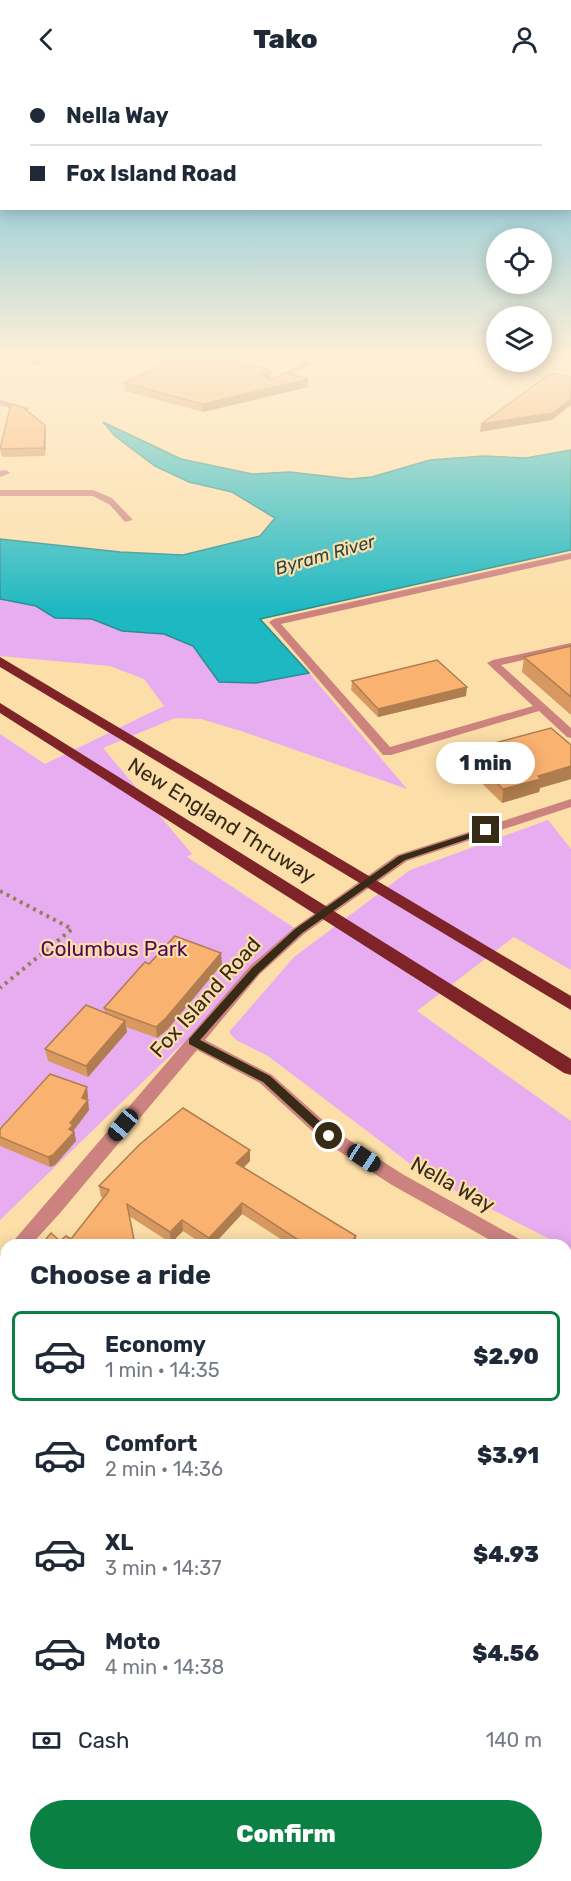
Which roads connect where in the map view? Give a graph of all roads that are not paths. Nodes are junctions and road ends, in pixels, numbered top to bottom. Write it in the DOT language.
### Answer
graph roads {
  1 [pos="0,493"];
  2 [pos="128,520"];
  3 [pos="571,556"];
  4 [pos="571,646"];
  5 [pos="0,661"];
  6 [pos="0,706"];
  7 [pos="542,708"];
  8 [pos="571,734"];
  9 [pos="571,803"];
  10 [pos="571,1004"];
  11 [pos="193,1041"];
  12 [pos="571,1068"];
  13 [pos="25,1239"];
  14 [pos="504,1239"];
  1 -- 2 [label="street"];
  3 -- 7 [label="street"];
  4 -- 7 [label="street"];
  5 -- 10 [label="highway, New England Thruway"];
  6 -- 12 [label="highway, New England Thruway"];
  7 -- 8 [label="street"];
  9 -- 11 [label="street, Fox Island Road"];
  11 -- 13 [label="street, Fox Island Road"];
  11 -- 14 [label="street, Nella Way"];
}
